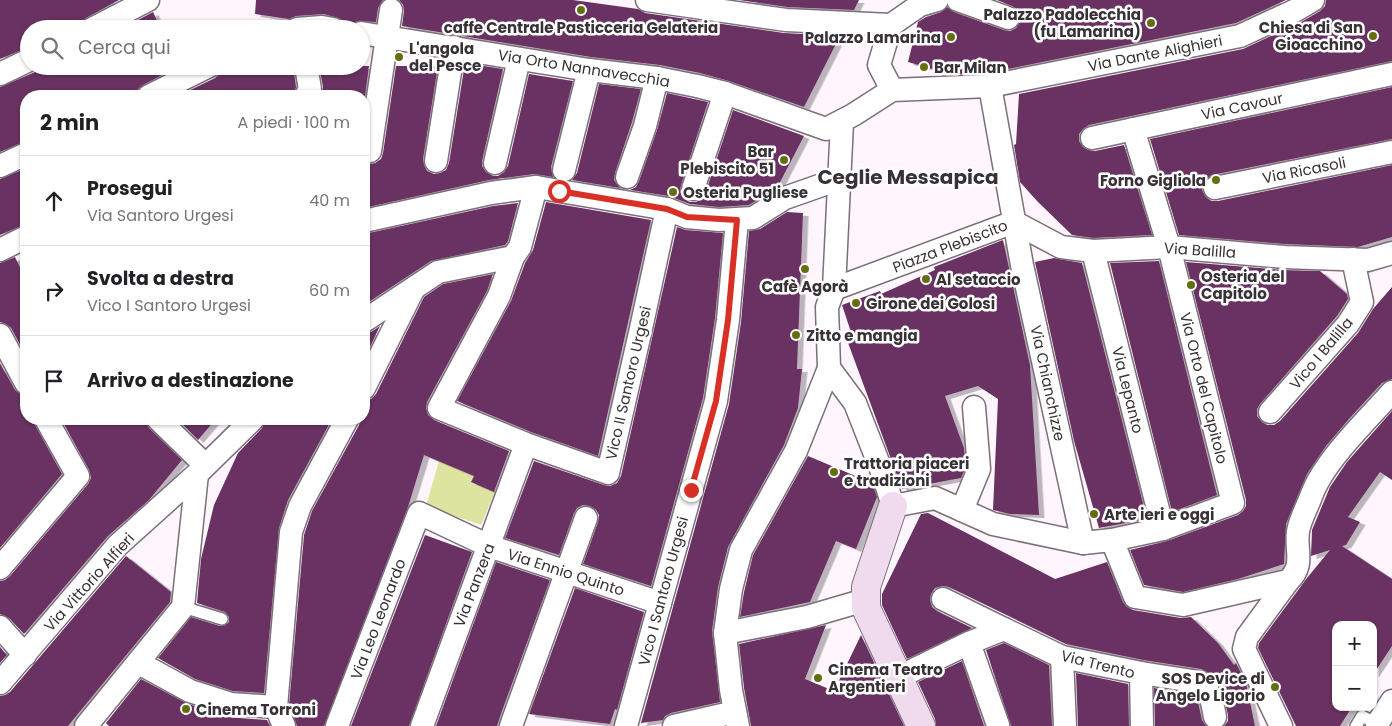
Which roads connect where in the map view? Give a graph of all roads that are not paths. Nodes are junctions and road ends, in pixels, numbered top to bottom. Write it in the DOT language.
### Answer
graph roads {
  1 [pos="148,0"];
  2 [pos="647,0"];
  3 [pos="936,0"];
  4 [pos="958,0"];
  5 [pos="1313,0"];
  6 [pos="391,10"];
  7 [pos="1008,18"];
  8 [pos="109,20"];
  9 [pos="891,25"];
  10 [pos="370,34"];
  11 [pos="387,37"];
  12 [pos="454,47"];
  13 [pos="519,58"];
  14 [pos="20,64"];
  15 [pos="589,70"];
  16 [pos="0,74"];
  17 [pos="1392,74"];
  18 [pos="191,75"];
  19 [pos="308,75"];
  20 [pos="657,78"];
  21 [pos="990,86"];
  22 [pos="161,90"];
  23 [pos="309,90"];
  24 [pos="892,90"];
  25 [pos="725,93"];
  26 [pos="842,122"];
  27 [pos="1132,129"];
  28 [pos="1092,138"];
  29 [pos="370,151"];
  30 [pos="1392,152"];
  31 [pos="20,157"];
  32 [pos="436,161"];
  33 [pos="495,163"];
  34 [pos="0,166"];
  35 [pos="564,170"];
  36 [pos="627,177"];
  37 [pos="839,180"];
  38 [pos="536,188"];
  39 [pos="1215,188"];
  40 [pos="693,189"];
  41 [pos="667,209"];
  42 [pos="370,220"];
  43 [pos="737,220"];
  44 [pos="1014,222"];
  45 [pos="1169,247"];
  46 [pos="1093,251"];
  47 [pos="1392,253"];
  48 [pos="513,257"];
  49 [pos="1353,259"];
  50 [pos="414,287"];
  51 [pos="834,289"];
  52 [pos="370,317"];
  53 [pos="1,338"];
  54 [pos="829,368"];
  55 [pos="20,372"];
  56 [pos="370,376"];
  57 [pos="1392,392"];
  58 [pos="974,407"];
  59 [pos="1270,412"];
  60 [pos="49,425"];
  61 [pos="163,425"];
  62 [pos="248,425"];
  63 [pos="344,425"];
  64 [pos="526,444"];
  65 [pos="201,470"];
  66 [pos="893,506"];
  67 [pos="962,510"];
  68 [pos="419,513"];
  69 [pos="586,518"];
  70 [pos="1163,529"];
  71 [pos="1112,540"];
  72 [pos="1083,543"];
  73 [pos="489,546"];
  74 [pos="0,568"];
  75 [pos="566,572"];
  76 [pos="1288,581"];
  77 [pos="943,599"];
  78 [pos="865,600"];
  79 [pos="660,603"];
  80 [pos="183,607"];
  81 [pos="222,619"];
  82 [pos="0,627"];
  83 [pos="1004,629"];
  84 [pos="725,633"];
  85 [pos="969,643"];
  86 [pos="25,655"];
  87 [pos="1062,657"];
  88 [pos="139,663"];
  89 [pos="1141,673"];
  90 [pos="899,676"];
  91 [pos="0,683"];
  92 [pos="1392,701"];
  93 [pos="280,716"];
  94 [pos="1215,718"];
  95 [pos="736,719"];
  96 [pos="94,723"];
  97 [pos="998,725"];
  98 [pos="1371,725"];
  99 [pos="337,726"];
  100 [pos="422,726"];
  101 [pos="515,726"];
  102 [pos="626,726"];
  103 [pos="674,726"];
  104 [pos="921,726"];
  105 [pos="1065,726"];
  106 [pos="1142,726"];
  107 [pos="1281,726"];
  1 -- 8 [label="street"];
  2 -- 9 [label="street"];
  3 -- 9 [label="street"];
  4 -- 7 [label="street"];
  5 -- 21 [label="street, Via Dante Alighieri"];
  6 -- 11 [label="street"];
  9 -- 24 [label="street"];
  10 -- 11 [label="street, Via Orto Nannavecchia"];
  11 -- 12 [label="street, Via Orto Nannavecchia"];
  11 -- 29 [label="street"];
  12 -- 13 [label="street, Via Orto Nannavecchia"];
  12 -- 32 [label="street"];
  13 -- 15 [label="street, Via Orto Nannavecchia"];
  13 -- 33 [label="street"];
  14 -- 16 [label="street"];
  15 -- 20 [label="street, Via Orto Nannavecchia"];
  15 -- 35 [label="street"];
  17 -- 27 [label="street, Via Cavour"];
  18 -- 22 [label="street"];
  19 -- 23 [label="street"];
  20 -- 25 [label="street, Via Orto Nannavecchia"];
  20 -- 36 [label="street"];
  21 -- 24 [label="street"];
  21 -- 44 [label="street, Piazza Plebiscito"];
  24 -- 26 [label="street"];
  25 -- 26 [label="street, Via Orto Nannavecchia"];
  25 -- 40 [label="street"];
  26 -- 37 [label="street"];
  27 -- 28 [label="street, Via Cavour"];
  27 -- 45 [label="street, Via Orto del Capitolo"];
  30 -- 39 [label="street, Via Ricasoli"];
  31 -- 34 [label="street"];
  37 -- 43 [label="street"];
  37 -- 51 [label="street"];
  38 -- 41 [label="street"];
  38 -- 42 [label="street"];
  38 -- 48 [label="street"];
  41 -- 43 [label="street"];
  41 -- 64 [label="street, Vico II Santoro Urgesi"];
  43 -- 79 [label="street, Vico I Santoro Urgesi"];
  44 -- 46 [label="street, Via Balilla"];
  44 -- 51 [label="street, Piazza Plebiscito"];
  44 -- 72 [label="street, Via Chianchizze"];
  45 -- 46 [label="street, Via Balilla"];
  45 -- 49 [label="street, Via Balilla"];
  45 -- 70 [label="street, Via Orto del Capitolo"];
  46 -- 70 [label="street, Via Lepanto"];
  47 -- 49 [label="street, Via Balilla"];
  48 -- 50 [label="street"];
  48 -- 64 [label="street"];
  49 -- 59 [label="street, Vico I Balilla"];
  50 -- 52 [label="street"];
  50 -- 56 [label="street"];
  51 -- 54 [label="street"];
  53 -- 55 [label="street"];
  54 -- 66 [label="street"];
  54 -- 84 [label="street"];
  57 -- 76 [label="street"];
  58 -- 67 [label="street"];
  60 -- 74 [label="street"];
  61 -- 65 [label="street"];
  62 -- 65 [label="street, Via Vittorio Alfieri"];
  63 -- 93 [label="street"];
  64 -- 73 [label="street, Via Panzera"];
  65 -- 80 [label="street"];
  65 -- 86 [label="street, Via Vittorio Alfieri"];
  66 -- 67 [label="street"];
  66 -- 78 [label="street"];
  67 -- 72 [label="street"];
  68 -- 73 [label="street, Via Ennio Quinto"];
  68 -- 99 [label="street, Via Leo Leonardo"];
  69 -- 75 [label="street"];
  70 -- 71 [label="street"];
  71 -- 72 [label="street"];
  71 -- 76 [label="street"];
  73 -- 75 [label="street, Via Ennio Quinto"];
  73 -- 100 [label="street, Via Panzera"];
  75 -- 79 [label="street, Via Ennio Quinto"];
  75 -- 101 [label="street"];
  76 -- 107 [label="street"];
  77 -- 83 [label="street, Via Trento"];
  78 -- 84 [label="street"];
  78 -- 90 [label="street"];
  79 -- 102 [label="street, Vico I Santoro Urgesi"];
  80 -- 81 [label="lane"];
  80 -- 88 [label="street"];
  82 -- 86 [label="street"];
  83 -- 85 [label="street"];
  83 -- 87 [label="street, Via Trento"];
  84 -- 95 [label="street"];
  85 -- 90 [label="street"];
  85 -- 97 [label="street"];
  86 -- 91 [label="street, Via Vittorio Alfieri"];
  87 -- 89 [label="street, Via Trento"];
  87 -- 105 [label="street"];
  88 -- 93 [label="street"];
  88 -- 96 [label="street"];
  89 -- 94 [label="street"];
  89 -- 106 [label="street, Via Trento"];
  90 -- 104 [label="street"];
  92 -- 98 [label="street"];
  95 -- 103 [label="street"];
}
